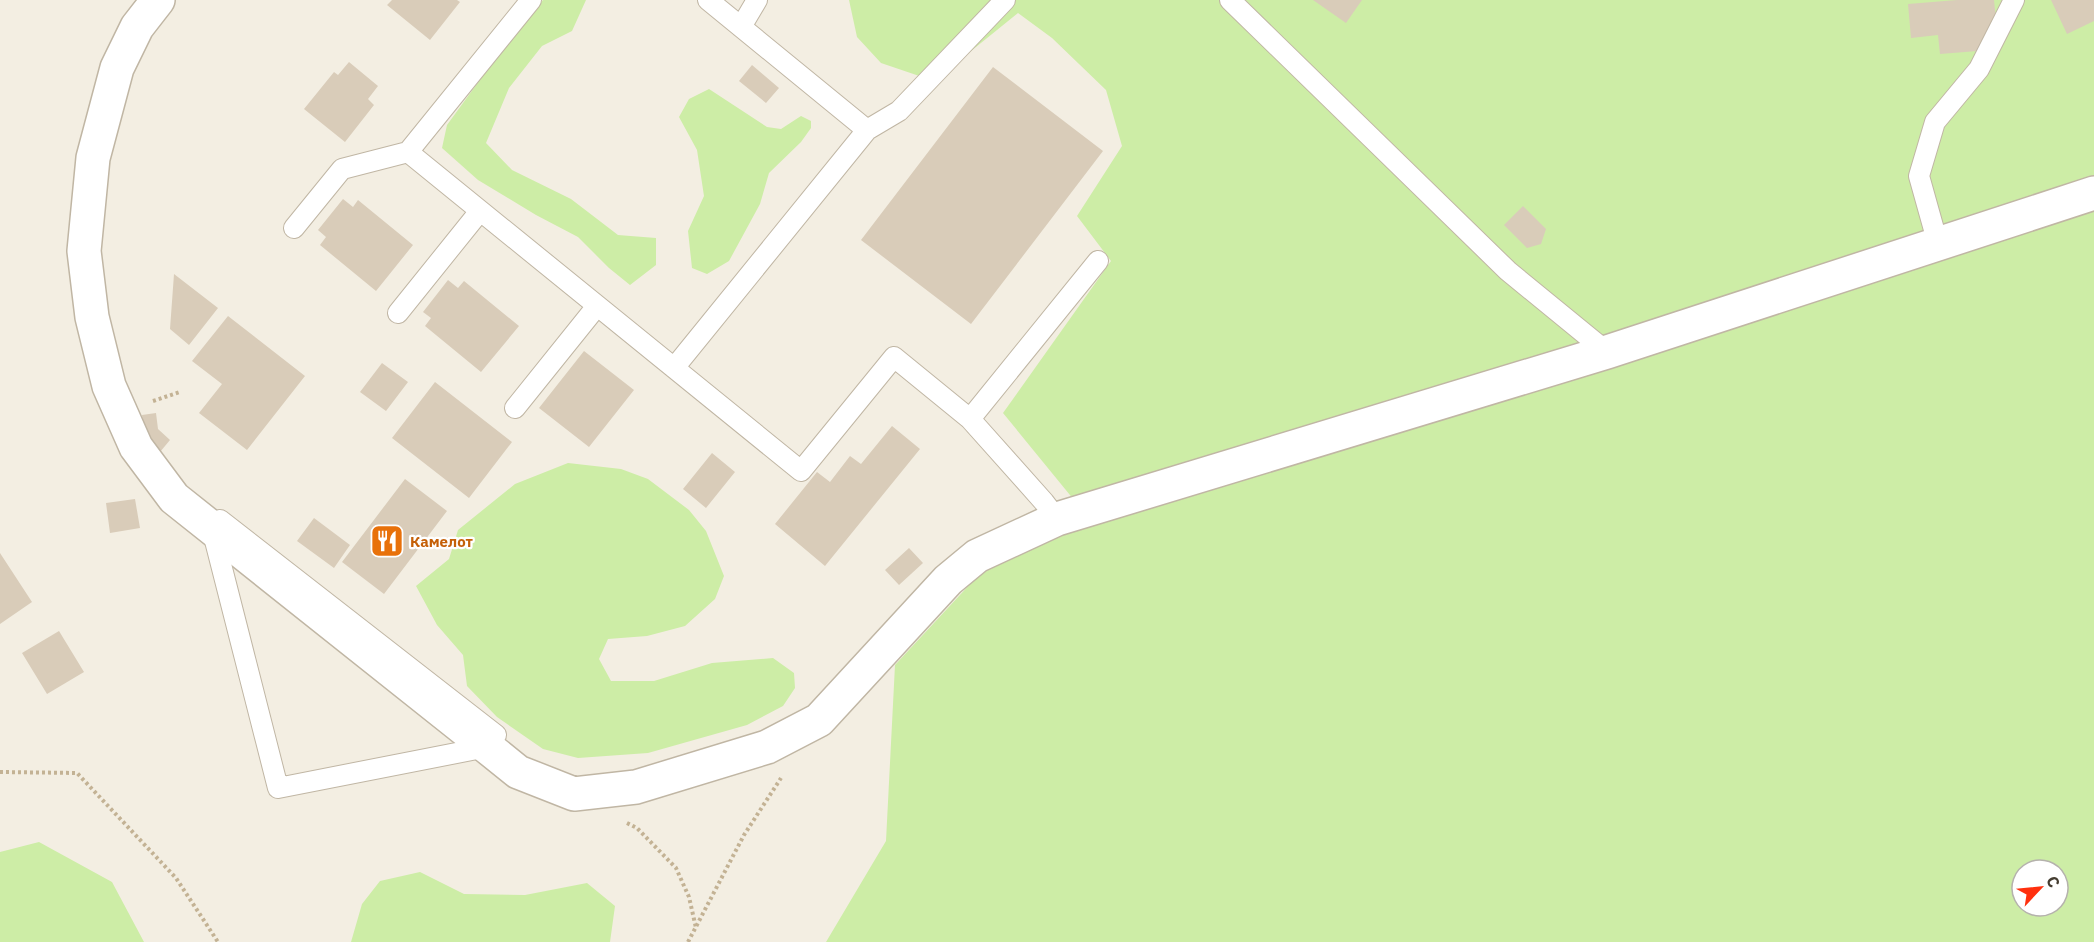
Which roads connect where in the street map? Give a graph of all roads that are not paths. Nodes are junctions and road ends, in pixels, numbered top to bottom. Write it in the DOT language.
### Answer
graph roads {
  1 [pos="158,0"];
  2 [pos="708,0"];
  3 [pos="757,0"];
  4 [pos="1005,0"];
  5 [pos="1230,0"];
  6 [pos="2014,0"];
  7 [pos="520,4"];
  8 [pos="741,27"];
  9 [pos="867,130"];
  10 [pos="408,152"];
  11 [pos="2094,193"];
  12 [pos="480,211"];
  13 [pos="294,228"];
  14 [pos="1938,244"];
  15 [pos="1098,261"];
  16 [pos="597,306"];
  17 [pos="398,313"];
  18 [pos="1606,351"];
  19 [pos="674,368"];
  20 [pos="515,408"];
  21 [pos="970,419"];
  22 [pos="1057,519"];
  23 [pos="212,529"];
  24 [pos="487,747"];
  1 -- 23 [label="street"];
  2 -- 8 [label="lane"];
  3 -- 8 [label="lane"];
  4 -- 9 [label="lane"];
  5 -- 18 [label="lane"];
  6 -- 14 [label="lane"];
  7 -- 10 [label="lane"];
  8 -- 9 [label="lane"];
  9 -- 19 [label="lane"];
  10 -- 12 [label="lane"];
  10 -- 13 [label="lane"];
  11 -- 14 [label="street"];
  12 -- 16 [label="lane"];
  12 -- 17 [label="lane"];
  14 -- 18 [label="street"];
  15 -- 21 [label="lane"];
  16 -- 19 [label="lane"];
  16 -- 20 [label="lane"];
  18 -- 22 [label="street"];
  19 -- 21 [label="lane"];
  21 -- 22 [label="lane"];
  22 -- 24 [label="street"];
  23 -- 24 [label="street"];
  23 -- 24 [label="lane"];
}
